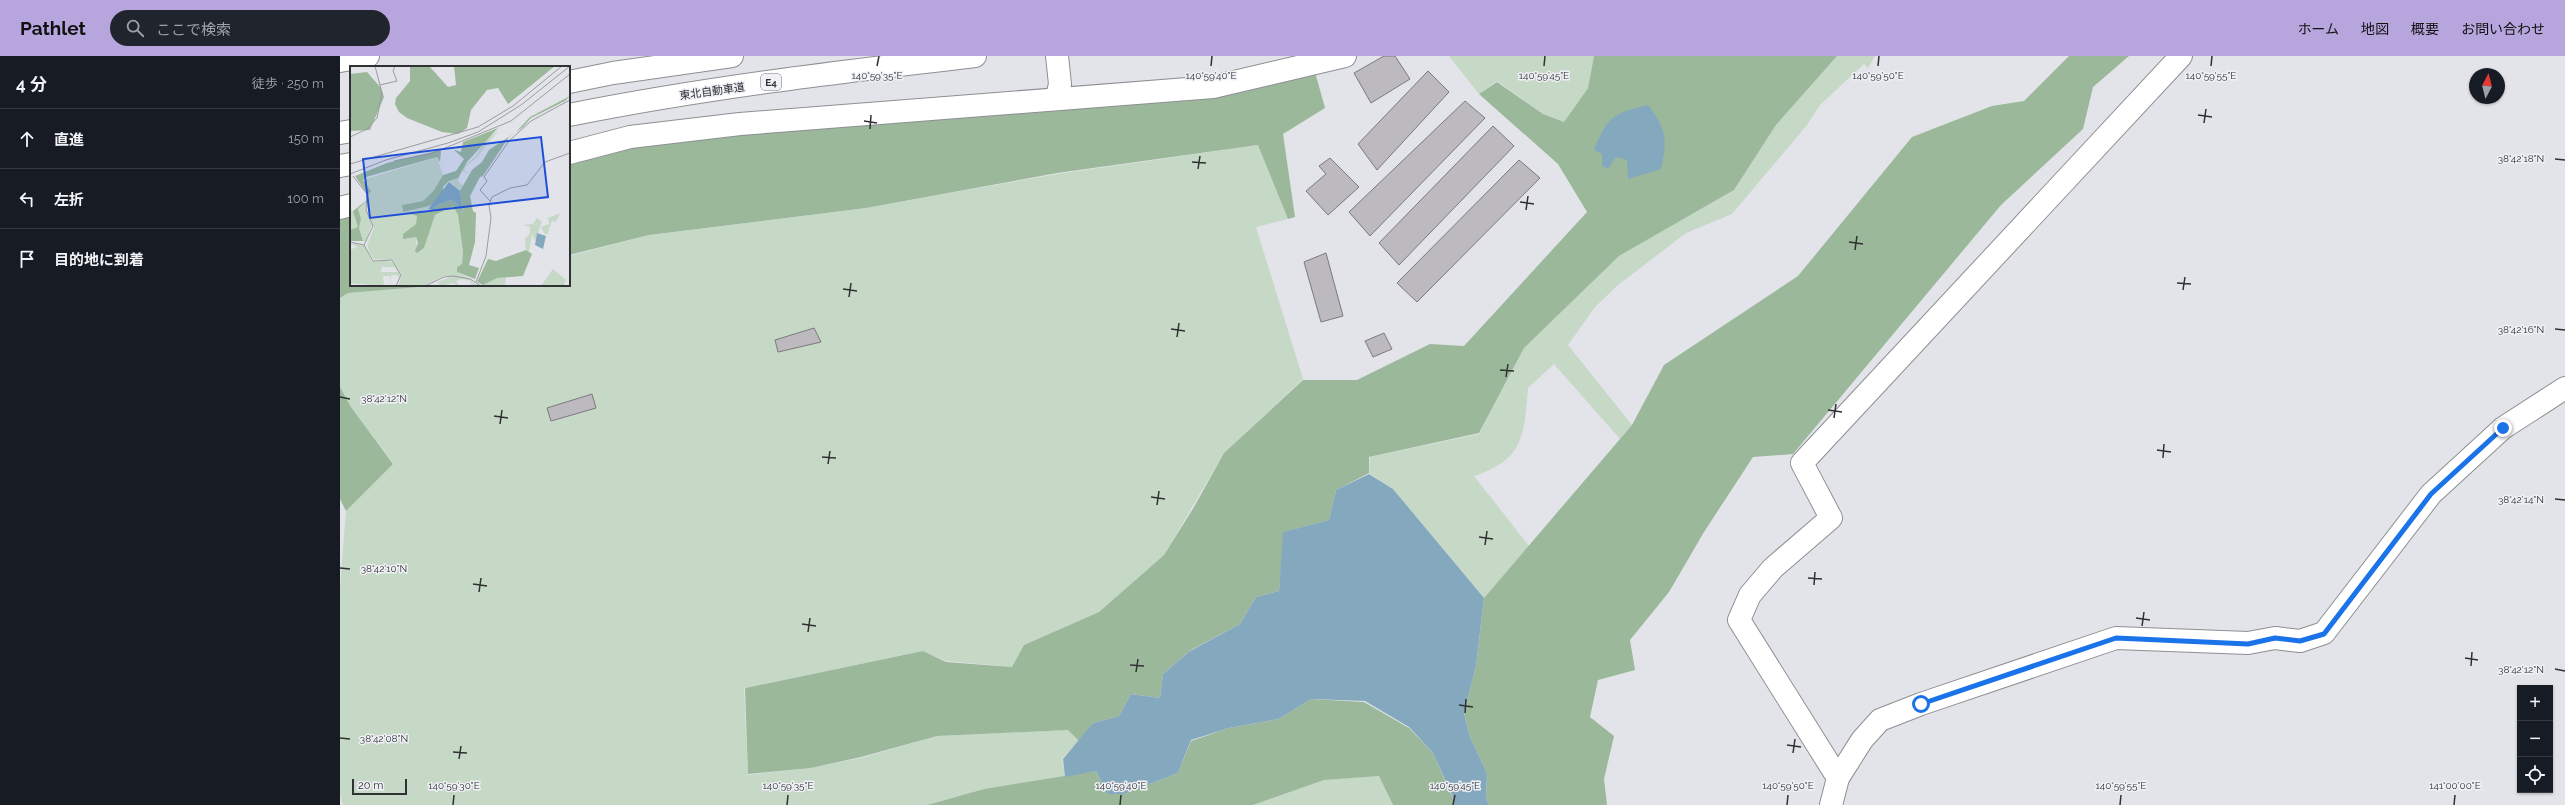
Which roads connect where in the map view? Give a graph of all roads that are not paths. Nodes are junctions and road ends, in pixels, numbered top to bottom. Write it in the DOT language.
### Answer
graph roads {
  1 [pos="368,56"];
  2 [pos="732,56"];
  3 [pos="975,56"];
  4 [pos="1057,56"];
  5 [pos="1345,56"];
  6 [pos="2181,56"];
  7 [pos="340,61"];
  8 [pos="570,82"];
  9 [pos="1059,91"];
  10 [pos="570,115"];
  11 [pos="350,131"];
  12 [pos="340,133"];
  13 [pos="570,153"];
  14 [pos="350,164"];
  15 [pos="340,166"];
  16 [pos="350,205"];
  17 [pos="340,208"];
  18 [pos="2565,388"];
  19 [pos="1838,778"];
  20 [pos="1831,805"];
  1 -- 7 [label="main road"];
  2 -- 8 [label="main road"];
  3 -- 10 [label="main road, 東北自動車道 / E4"];
  4 -- 9 [label="main road"];
  5 -- 9 [label="main road"];
  6 -- 19 [label="main road"];
  9 -- 13 [label="main road"];
  11 -- 12 [label="main road"];
  14 -- 15 [label="main road"];
  16 -- 17 [label="main road"];
  18 -- 19 [label="main road"];
  19 -- 20 [label="main road"];
}
